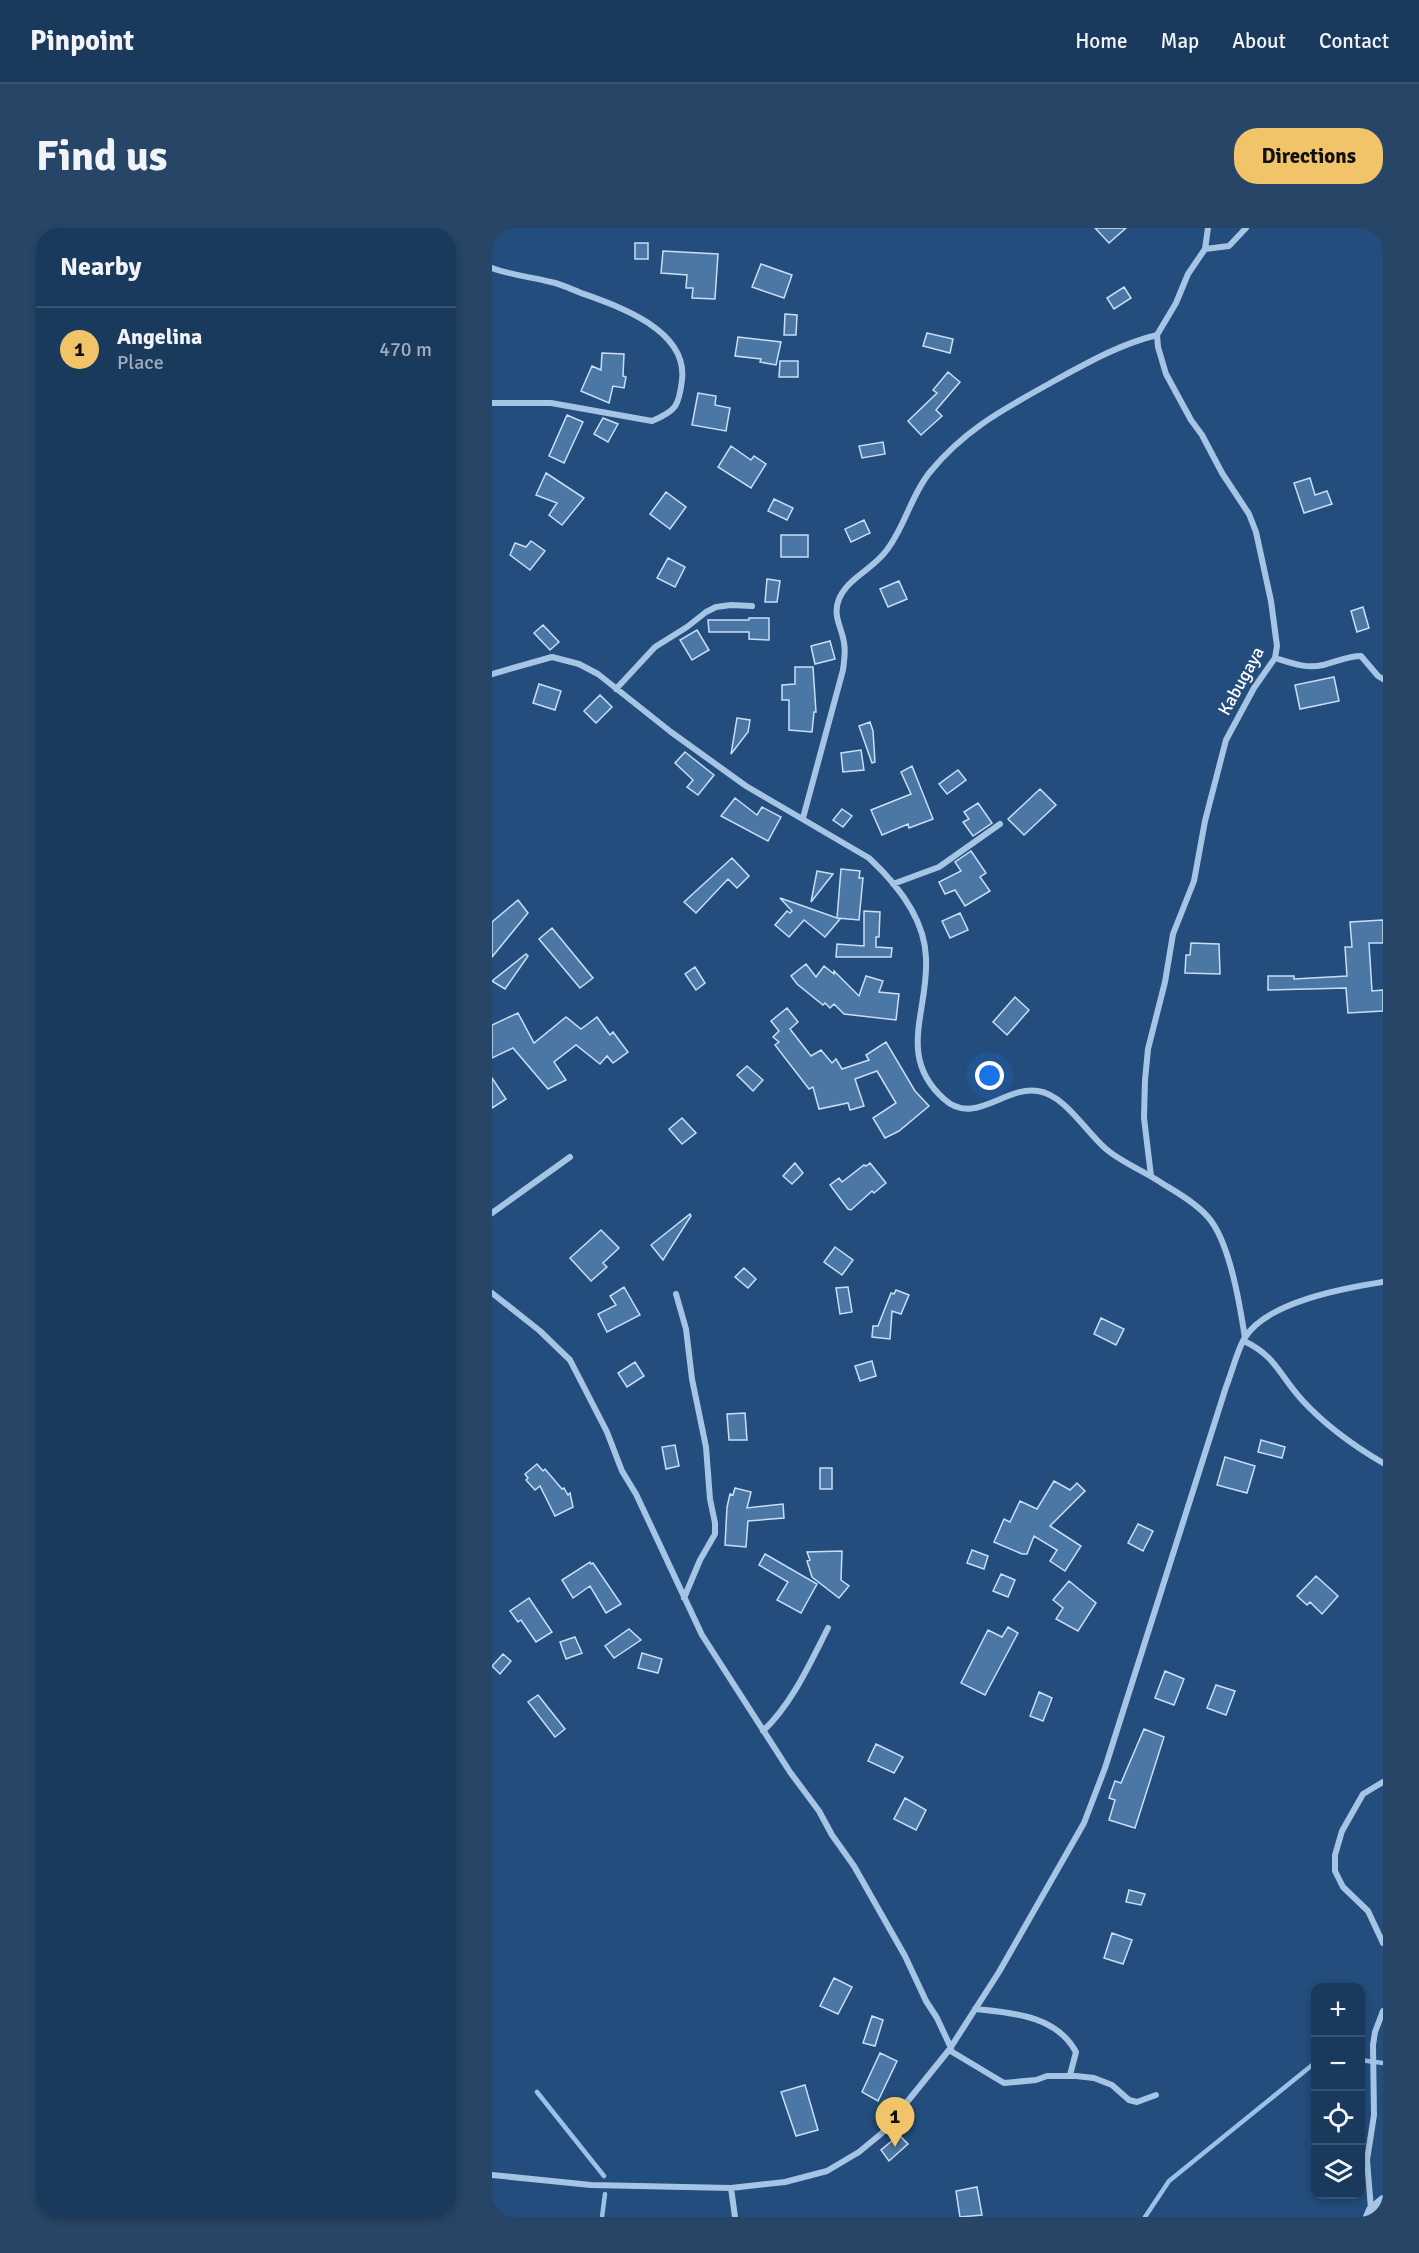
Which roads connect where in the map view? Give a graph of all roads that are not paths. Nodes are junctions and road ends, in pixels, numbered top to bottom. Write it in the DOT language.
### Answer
graph roads {
  1 [pos="1208,228"];
  2 [pos="1246,228"];
  3 [pos="1205,249"];
  4 [pos="492,268"];
  5 [pos="1157,335"];
  6 [pos="492,403"];
  7 [pos="752,606"];
  8 [pos="1275,658"];
  9 [pos="492,674"];
  10 [pos="1383,680"];
  11 [pos="616,689"];
  12 [pos="803,818"];
  13 [pos="1000,824"];
  14 [pos="893,884"];
  15 [pos="570,1157"];
  16 [pos="1151,1176"];
  17 [pos="492,1213"];
  18 [pos="1383,1282"];
  19 [pos="492,1293"];
  20 [pos="676,1294"];
  21 [pos="1244,1339"];
  22 [pos="1383,1464"];
  23 [pos="684,1598"];
  24 [pos="828,1628"];
  25 [pos="763,1731"];
  26 [pos="1383,1782"];
  27 [pos="1383,1943"];
  28 [pos="975,2009"];
  29 [pos="1383,2011"];
  30 [pos="950,2049"];
  31 [pos="1070,2075"];
  32 [pos="1155,2095"];
  33 [pos="492,2175"];
  34 [pos="731,2188"];
  35 [pos="1383,2200"];
  36 [pos="1370,2213"];
  37 [pos="735,2217"];
  1 -- 3 [label="street"];
  2 -- 3 [label="street"];
  3 -- 5 [label="street"];
  4 -- 6 [label="street"];
  5 -- 8 [label="street, Kabugaya"];
  5 -- 12 [label="street"];
  7 -- 11 [label="street"];
  8 -- 10 [label="street"];
  8 -- 16 [label="street, Kabugaya"];
  9 -- 11 [label="street"];
  11 -- 12 [label="street"];
  12 -- 14 [label="street"];
  13 -- 14 [label="street"];
  14 -- 16 [label="street"];
  15 -- 17 [label="street"];
  16 -- 21 [label="street"];
  18 -- 21 [label="street"];
  19 -- 23 [label="street"];
  20 -- 23 [label="street"];
  21 -- 22 [label="street"];
  21 -- 28 [label="street"];
  23 -- 25 [label="street"];
  24 -- 25 [label="street"];
  25 -- 30 [label="street"];
  26 -- 27 [label="street"];
  28 -- 30 [label="street"];
  28 -- 31 [label="street"];
  29 -- 36 [label="street"];
  30 -- 31 [label="street"];
  30 -- 34 [label="street"];
  31 -- 32 [label="street"];
  33 -- 34 [label="street"];
  34 -- 37 [label="street"];
  35 -- 36 [label="street"];
}
